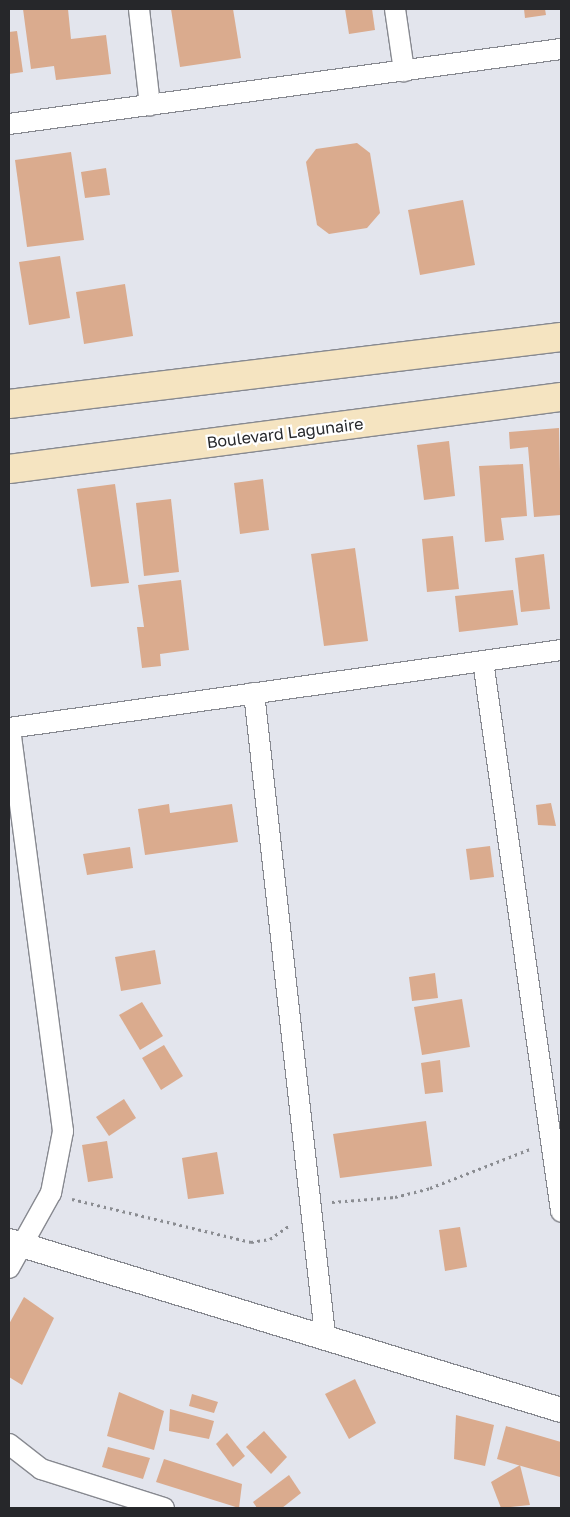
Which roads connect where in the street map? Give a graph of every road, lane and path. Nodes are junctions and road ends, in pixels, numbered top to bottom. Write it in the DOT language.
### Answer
graph roads {
  1 [pos="139,9"];
  2 [pos="395,9"];
  3 [pos="561,49"];
  4 [pos="404,71"];
  5 [pos="150,105"];
  6 [pos="9,124"];
  7 [pos="561,337"];
  8 [pos="561,397"];
  9 [pos="9,404"];
  10 [pos="9,469"];
  11 [pos="561,650"];
  12 [pos="483,661"];
  13 [pos="254,694"];
  14 [pos="10,728"];
  15 [pos="561,1211"];
  16 [pos="16,1243"];
  17 [pos="9,1268"];
  18 [pos="325,1335"];
  19 [pos="561,1410"];
  20 [pos="9,1444"];
  21 [pos="164,1508"];
  1 -- 5 [label="street"];
  2 -- 4 [label="street"];
  3 -- 4 [label="street"];
  4 -- 5 [label="street"];
  5 -- 6 [label="street"];
  7 -- 9 [label="main road"];
  8 -- 10 [label="main road, Boulevard Lagunaire"];
  11 -- 12 [label="street"];
  12 -- 13 [label="street"];
  12 -- 15 [label="street"];
  13 -- 14 [label="street"];
  13 -- 18 [label="street"];
  14 -- 16 [label="street"];
  16 -- 17 [label="street"];
  16 -- 18 [label="street"];
  18 -- 19 [label="street"];
  20 -- 21 [label="street"];
}
